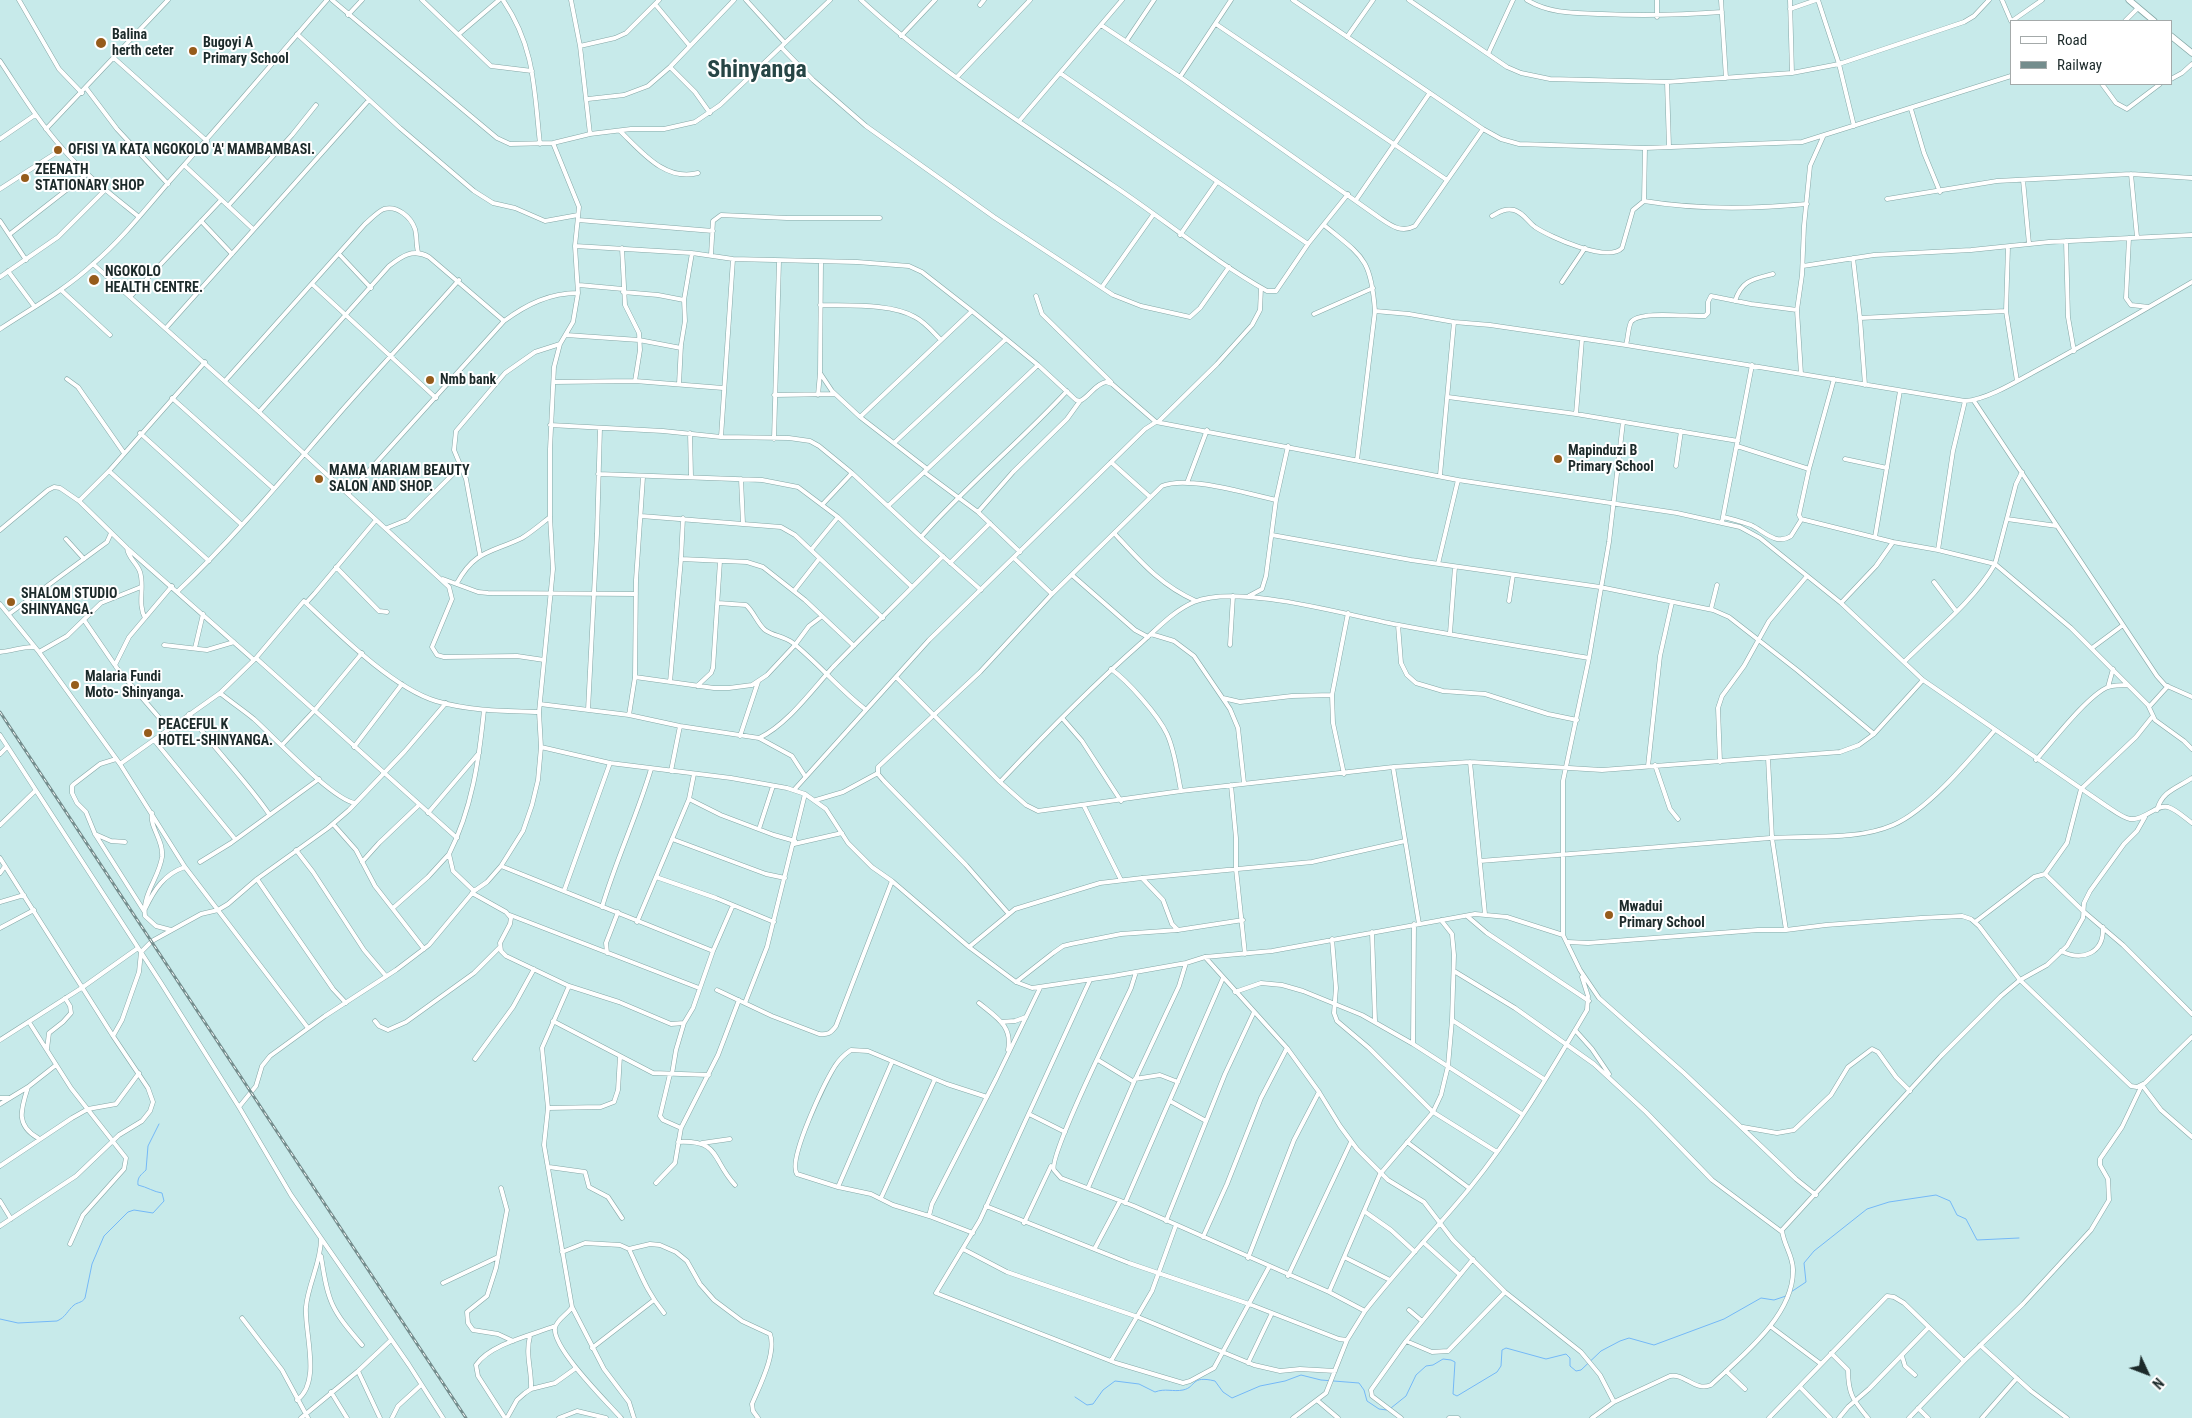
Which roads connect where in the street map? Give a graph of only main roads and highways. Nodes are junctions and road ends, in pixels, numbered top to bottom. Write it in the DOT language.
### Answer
graph roads {
  1 [pos="2132,1"];
  2 [pos="2153,20"];
  3 [pos="2172,37"];
  4 [pos="2192,54"];
  1 -- 2 [label="main road"];
  3 -- 4 [label="main road"];
}
